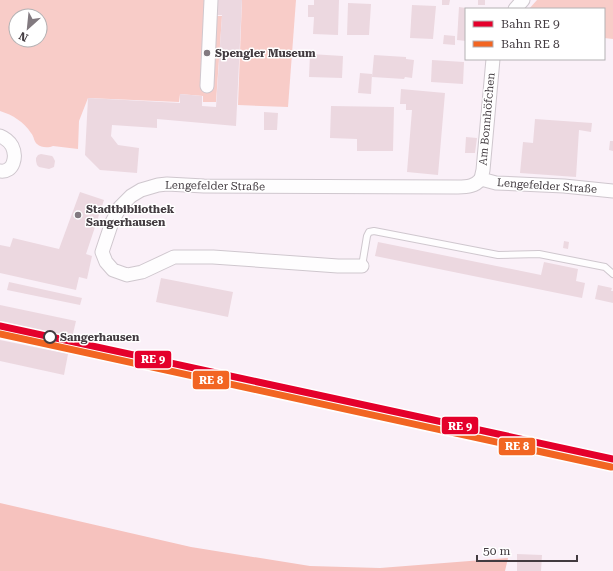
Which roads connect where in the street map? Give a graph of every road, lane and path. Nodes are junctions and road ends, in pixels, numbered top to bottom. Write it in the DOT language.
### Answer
graph roads {
  1 [pos="211,0"];
  2 [pos="523,0"];
  3 [pos="516,8"];
  4 [pos="493,60"];
  5 [pos="207,86"];
  6 [pos="0,136"];
  7 [pos="0,171"];
  8 [pos="481,179"];
  9 [pos="613,192"];
  10 [pos="362,266"];
  11 [pos="613,274"];
  1 -- 5 [label="street"];
  2 -- 3 [label="street"];
  4 -- 8 [label="street, Am Bonnhöfchen"];
  6 -- 7 [label="street"];
  8 -- 9 [label="street, Lengefelder Straße"];
  8 -- 10 [label="street, Lengefelder Straße"];
  10 -- 11 [label="lane"];
}
